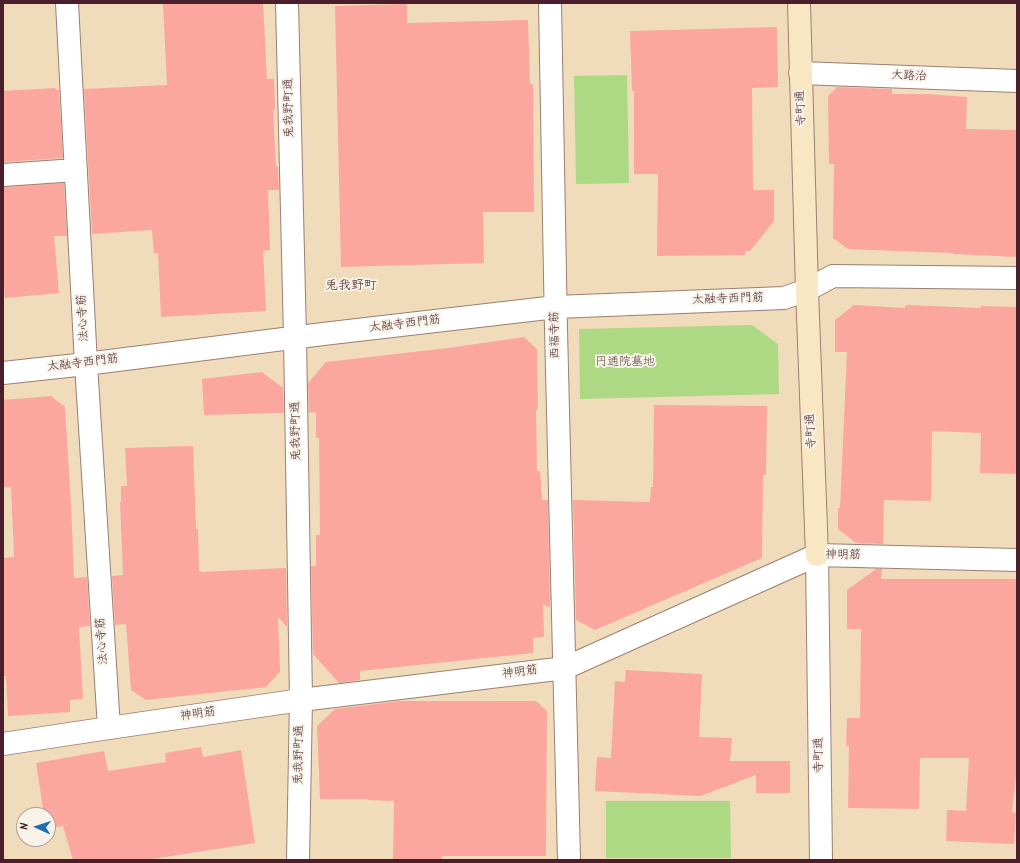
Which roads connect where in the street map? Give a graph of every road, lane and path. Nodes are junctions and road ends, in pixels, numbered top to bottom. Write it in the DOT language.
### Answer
graph roads {
  1 [pos="67,3"];
  2 [pos="288,3"];
  3 [pos="550,3"];
  4 [pos="799,3"];
  5 [pos="800,73"];
  6 [pos="1017,81"];
  7 [pos="76,170"];
  8 [pos="3,175"];
  9 [pos="1017,278"];
  10 [pos="807,290"];
  11 [pos="556,307"];
  12 [pos="295,337"];
  13 [pos="86,364"];
  14 [pos="3,373"];
  15 [pos="817,555"];
  16 [pos="1017,560"];
  17 [pos="565,668"];
  18 [pos="301,700"];
  19 [pos="109,728"];
  20 [pos="3,744"];
  21 [pos="298,860"];
  22 [pos="569,860"];
  23 [pos="821,860"];
  1 -- 7 [label="street, 法心寺筋"];
  2 -- 12 [label="street, 兎我野町通"];
  3 -- 11 [label="street, 西福寺筋"];
  4 -- 5 [label="street, 寺町通"];
  5 -- 6 [label="street, 大路治"];
  5 -- 10 [label="street, 寺町通"];
  7 -- 8 [label="street"];
  7 -- 13 [label="street, 法心寺筋"];
  9 -- 10 [label="street, 太融寺西門筋"];
  10 -- 11 [label="street, 太融寺西門筋"];
  10 -- 15 [label="street, 寺町通"];
  11 -- 12 [label="street, 太融寺西門筋"];
  11 -- 17 [label="street, 西福寺筋"];
  12 -- 13 [label="street, 太融寺西門筋"];
  12 -- 18 [label="street, 兎我野町通"];
  13 -- 14 [label="street, 太融寺西門筋"];
  13 -- 19 [label="street, 法心寺筋"];
  15 -- 16 [label="street, 神明筋"];
  15 -- 17 [label="street, 神明筋"];
  15 -- 23 [label="street, 寺町通"];
  17 -- 18 [label="street, 神明筋"];
  17 -- 22 [label="street, 西福寺筋"];
  18 -- 19 [label="street, 神明筋"];
  18 -- 21 [label="street, 兎我野町通"];
  19 -- 20 [label="street, 神明筋"];
}
